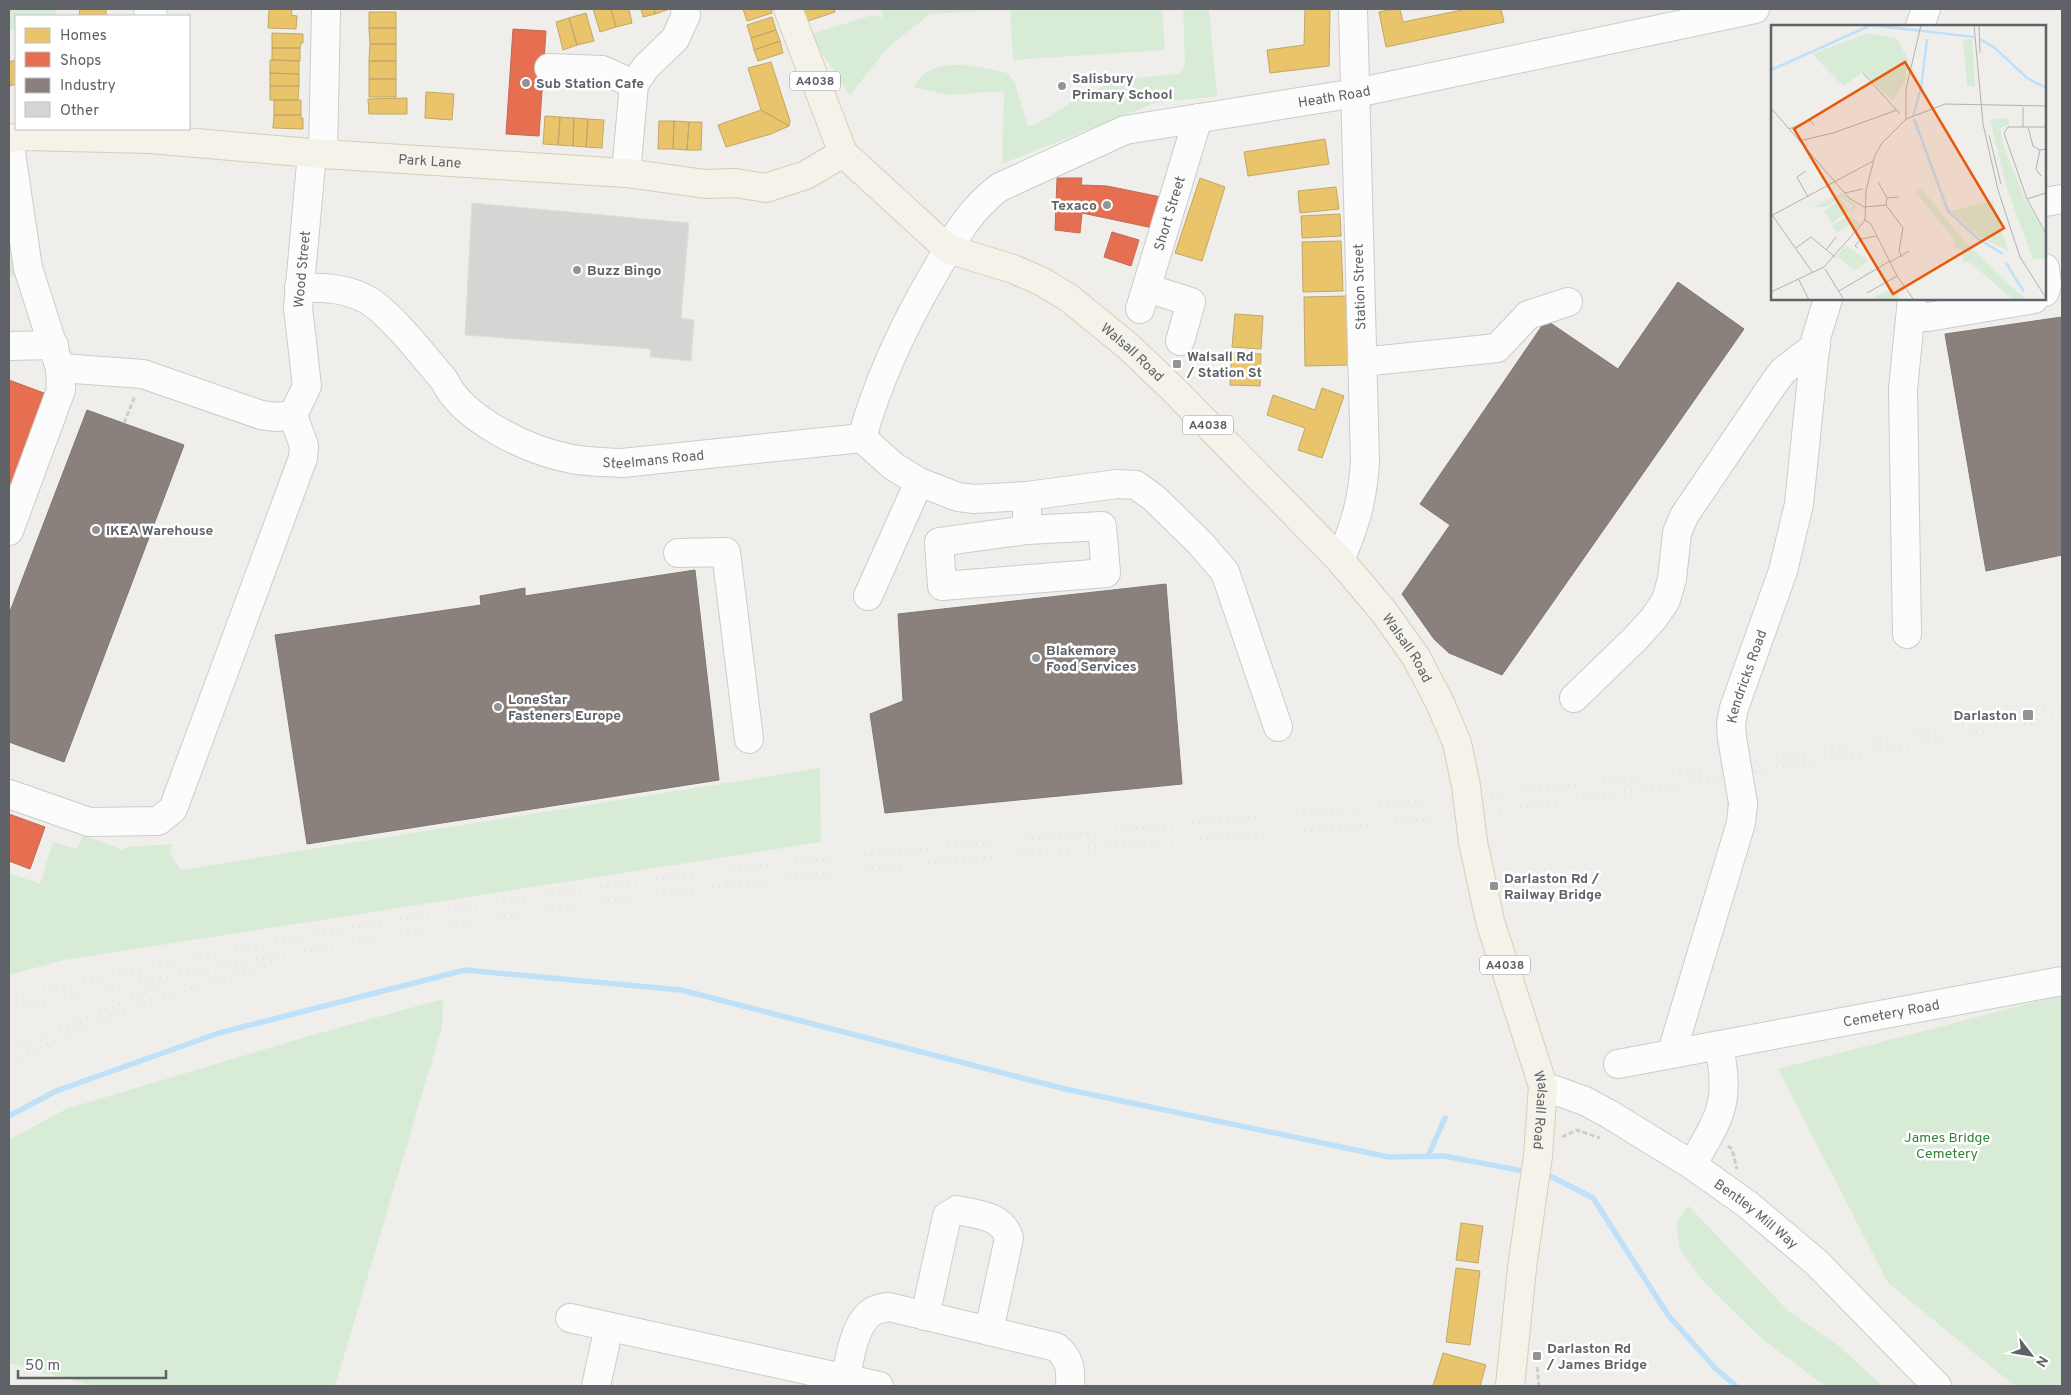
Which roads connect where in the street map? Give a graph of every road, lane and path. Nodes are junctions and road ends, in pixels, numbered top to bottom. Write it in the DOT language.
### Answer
graph roads {
  1 [pos="326,9"];
  2 [pos="685,9"];
  3 [pos="788,9"];
  4 [pos="1353,9"];
  5 [pos="1755,9"];
  6 [pos="1926,9"];
  7 [pos="1920,25"];
  8 [pos="549,68"];
  9 [pos="634,84"];
  10 [pos="1356,92"];
  11 [pos="1198,118"];
  12 [pos="153,134"];
  13 [pos="9,139"];
  14 [pos="843,153"];
  15 [pos="318,154"];
  16 [pos="626,173"];
  17 [pos="2062,199"];
  18 [pos="2046,202"];
  19 [pos="948,249"];
  20 [pos="299,288"];
  21 [pos="1828,300"];
  22 [pos="2028,300"];
  23 [pos="1568,302"];
  24 [pos="1911,308"];
  25 [pos="1180,341"];
  26 [pos="9,346"];
  27 [pos="1816,346"];
  28 [pos="57,356"];
  29 [pos="1362,362"];
  30 [pos="128,414"];
  31 [pos="293,415"];
  32 [pos="124,423"];
  33 [pos="862,438"];
  34 [pos="919,482"];
  35 [pos="1027,496"];
  36 [pos="1027,530"];
  37 [pos="9,531"];
  38 [pos="678,553"];
  39 [pos="1340,560"];
  40 [pos="868,596"];
  41 [pos="1907,634"];
  42 [pos="1574,698"];
  43 [pos="1278,727"];
  44 [pos="749,739"];
  45 [pos="9,794"];
  46 [pos="2062,981"];
  47 [pos="1719,1046"];
  48 [pos="1675,1053"];
  49 [pos="1618,1064"];
  50 [pos="1543,1086"];
  51 [pos="1603,1139"];
  52 [pos="1549,1149"];
  53 [pos="1692,1165"];
  54 [pos="925,1316"];
  55 [pos="570,1318"];
  56 [pos="609,1327"];
  57 [pos="989,1331"];
  58 [pos="844,1383"];
  59 [pos="596,1386"];
  60 [pos="879,1386"];
  61 [pos="1070,1386"];
  62 [pos="1510,1386"];
  63 [pos="1937,1386"];
  1 -- 15 [label="street, Wood Street"];
  2 -- 9 [label="street"];
  3 -- 14 [label="main road, Walsall Road / A4038"];
  4 -- 10 [label="street, Station Street"];
  5 -- 10 [label="street, Heath Road"];
  6 -- 7 [label="street"];
  8 -- 9 [label="street"];
  9 -- 16 [label="street"];
  10 -- 11 [label="street, Heath Road"];
  10 -- 29 [label="street, Station Street"];
  11 -- 19 [label="street, Heath Road"];
  11 -- 25 [label="street, Short Street"];
  12 -- 13 [label="main road, Park Lane"];
  12 -- 15 [label="main road, Park Lane"];
  13 -- 28 [label="street"];
  14 -- 16 [label="main road, Park Lane"];
  14 -- 19 [label="main road, Walsall Road / A4038"];
  15 -- 16 [label="main road, Park Lane"];
  15 -- 20 [label="street, Wood Street"];
  17 -- 18 [label="street"];
  19 -- 33 [label="street"];
  19 -- 39 [label="main road, Walsall Road / A4038"];
  20 -- 31 [label="street, Wood Street"];
  20 -- 33 [label="street, Steelmans Road"];
  21 -- 27 [label="street, Kendricks Road"];
  22 -- 24 [label="street"];
  23 -- 29 [label="street"];
  24 -- 41 [label="street"];
  26 -- 28 [label="street"];
  27 -- 42 [label="street"];
  27 -- 48 [label="street, Kendricks Road, bridge"];
  28 -- 31 [label="street"];
  28 -- 37 [label="street"];
  29 -- 39 [label="street, Station Street"];
  30 -- 32 [label="path"];
  31 -- 45 [label="street"];
  33 -- 34 [label="street"];
  34 -- 35 [label="street"];
  34 -- 40 [label="street"];
  35 -- 36 [label="street"];
  35 -- 43 [label="street"];
  36 -- 36 [label="street"];
  38 -- 44 [label="street"];
  39 -- 50 [label="main road, Walsall Road / A4038, bridge"];
  46 -- 47 [label="street, Cemetery Road"];
  47 -- 48 [label="street, Cemetery Road"];
  47 -- 53 [label="street"];
  48 -- 49 [label="street, Cemetery Road"];
  50 -- 52 [label="main road, Walsall Road / A4038"];
  50 -- 53 [label="street, Bentley Mill Way"];
  51 -- 52 [label="path"];
  52 -- 62 [label="main road, Walsall Road / A4038"];
  53 -- 63 [label="street, Bentley Mill Way"];
  54 -- 57 [label="street"];
  54 -- 57 [label="street"];
  54 -- 58 [label="street"];
  55 -- 56 [label="street"];
  56 -- 58 [label="street"];
  56 -- 59 [label="street"];
  57 -- 61 [label="street"];
  58 -- 60 [label="street"];
}
